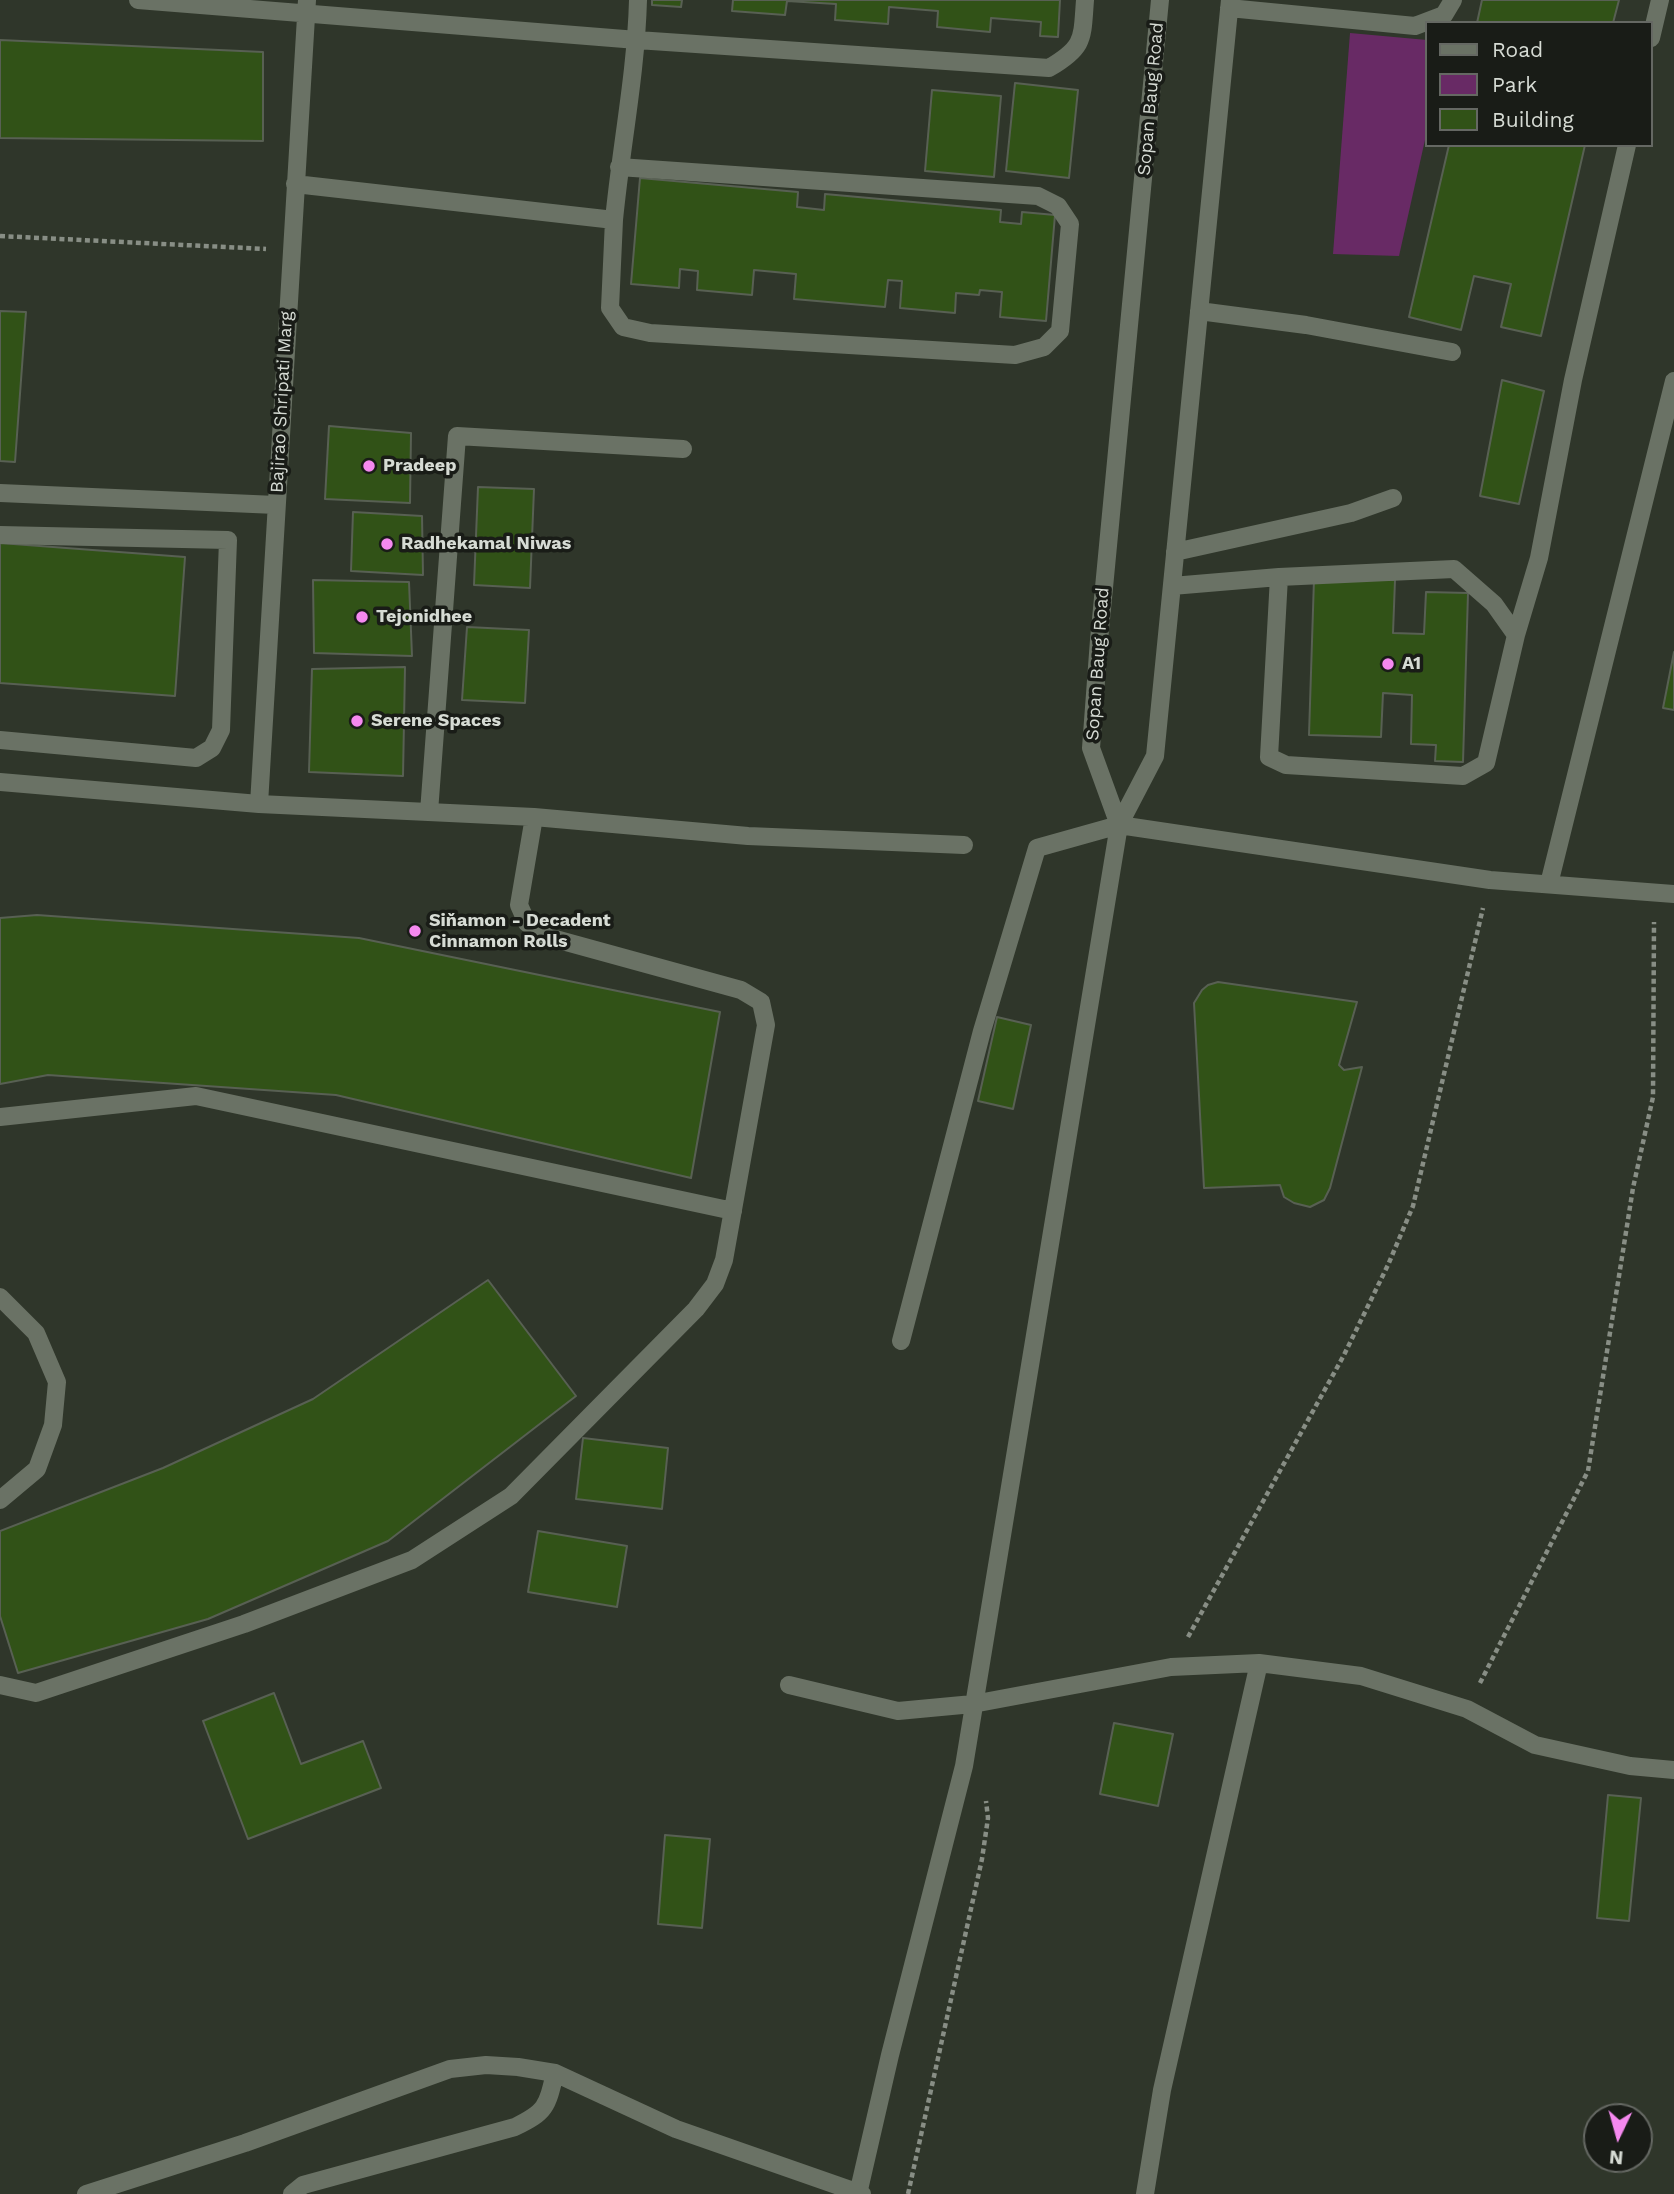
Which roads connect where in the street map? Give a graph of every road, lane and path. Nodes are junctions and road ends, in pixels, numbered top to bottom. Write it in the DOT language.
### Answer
graph roads {
  1 [pos="138,0"];
  2 [pos="638,0"];
  3 [pos="1085,0"];
  4 [pos="1160,0"];
  5 [pos="1453,0"];
  6 [pos="1660,0"];
  7 [pos="1229,4"];
  8 [pos="306,6"];
  9 [pos="1428,21"];
  10 [pos="1426,22"];
  11 [pos="1653,30"];
  12 [pos="637,40"];
  13 [pos="1627,147"];
  14 [pos="619,167"];
  15 [pos="295,184"];
  16 [pos="614,220"];
  17 [pos="0,236"];
  18 [pos="291,250"];
  19 [pos="1199,311"];
  20 [pos="1452,352"];
  21 [pos="1674,381"];
  22 [pos="683,449"];
  23 [pos="0,493"];
  24 [pos="1393,498"];
  25 [pos="276,505"];
  26 [pos="0,535"];
  27 [pos="1175,552"];
  28 [pos="1279,578"];
  29 [pos="1172,586"];
  30 [pos="1516,635"];
  31 [pos="0,740"];
  32 [pos="0,782"];
  33 [pos="259,804"];
  34 [pos="429,812"];
  35 [pos="534,817"];
  36 [pos="1119,825"];
  37 [pos="964,845"];
  38 [pos="1490,880"];
  39 [pos="1549,884"];
  40 [pos="1654,891"];
  41 [pos="1674,894"];
  42 [pos="0,1117"];
  43 [pos="733,1210"];
  44 [pos="0,1297"];
  45 [pos="901,1340"];
  46 [pos="0,1500"];
  47 [pos="1259,1663"];
  48 [pos="1171,1667"];
  49 [pos="0,1685"];
  50 [pos="789,1685"];
  51 [pos="973,1704"];
  52 [pos="1467,1709"];
  53 [pos="964,1766"];
  54 [pos="1674,1770"];
  55 [pos="555,2073"];
  56 [pos="86,2194"];
  57 [pos="292,2194"];
  58 [pos="860,2194"];
  59 [pos="908,2194"];
  60 [pos="1145,2194"];
  1 -- 8 [label="street"];
  2 -- 12 [label="street"];
  3 -- 12 [label="street"];
  4 -- 36 [label="street, Sopan Baug Road"];
  5 -- 9 [label="street"];
  6 -- 11 [label="street"];
  7 -- 10 [label="street"];
  7 -- 19 [label="street"];
  8 -- 12 [label="street"];
  8 -- 15 [label="street, Bajirao Shripati Marg"];
  12 -- 14 [label="street"];
  13 -- 30 [label="street"];
  14 -- 16 [label="street"];
  14 -- 16 [label="street"];
  15 -- 16 [label="street"];
  15 -- 18 [label="street, Bajirao Shripati Marg"];
  17 -- 18 [label="path"];
  18 -- 25 [label="street, Bajirao Shripati Marg"];
  19 -- 20 [label="street"];
  19 -- 27 [label="street"];
  21 -- 39 [label="street"];
  22 -- 34 [label="street"];
  23 -- 25 [label="street"];
  24 -- 27 [label="street"];
  25 -- 33 [label="street, Bajirao Shripati Marg"];
  26 -- 31 [label="street"];
  27 -- 29 [label="street"];
  28 -- 29 [label="street"];
  28 -- 30 [label="street"];
  28 -- 30 [label="street"];
  29 -- 36 [label="street"];
  32 -- 33 [label="street"];
  33 -- 34 [label="street"];
  34 -- 35 [label="street"];
  35 -- 37 [label="street"];
  35 -- 43 [label="street"];
  36 -- 38 [label="street"];
  36 -- 45 [label="street"];
  36 -- 51 [label="street"];
  38 -- 39 [label="street"];
  38 -- 48 [label="path"];
  39 -- 40 [label="street"];
  40 -- 41 [label="street"];
  40 -- 52 [label="path"];
  42 -- 43 [label="street"];
  43 -- 49 [label="street"];
  44 -- 46 [label="street"];
  47 -- 48 [label="street"];
  47 -- 52 [label="street"];
  47 -- 60 [label="street"];
  48 -- 51 [label="street"];
  50 -- 51 [label="street"];
  51 -- 53 [label="street"];
  52 -- 54 [label="street"];
  53 -- 58 [label="street"];
  53 -- 59 [label="path"];
  55 -- 56 [label="street"];
  55 -- 57 [label="street"];
  55 -- 58 [label="street"];
}
